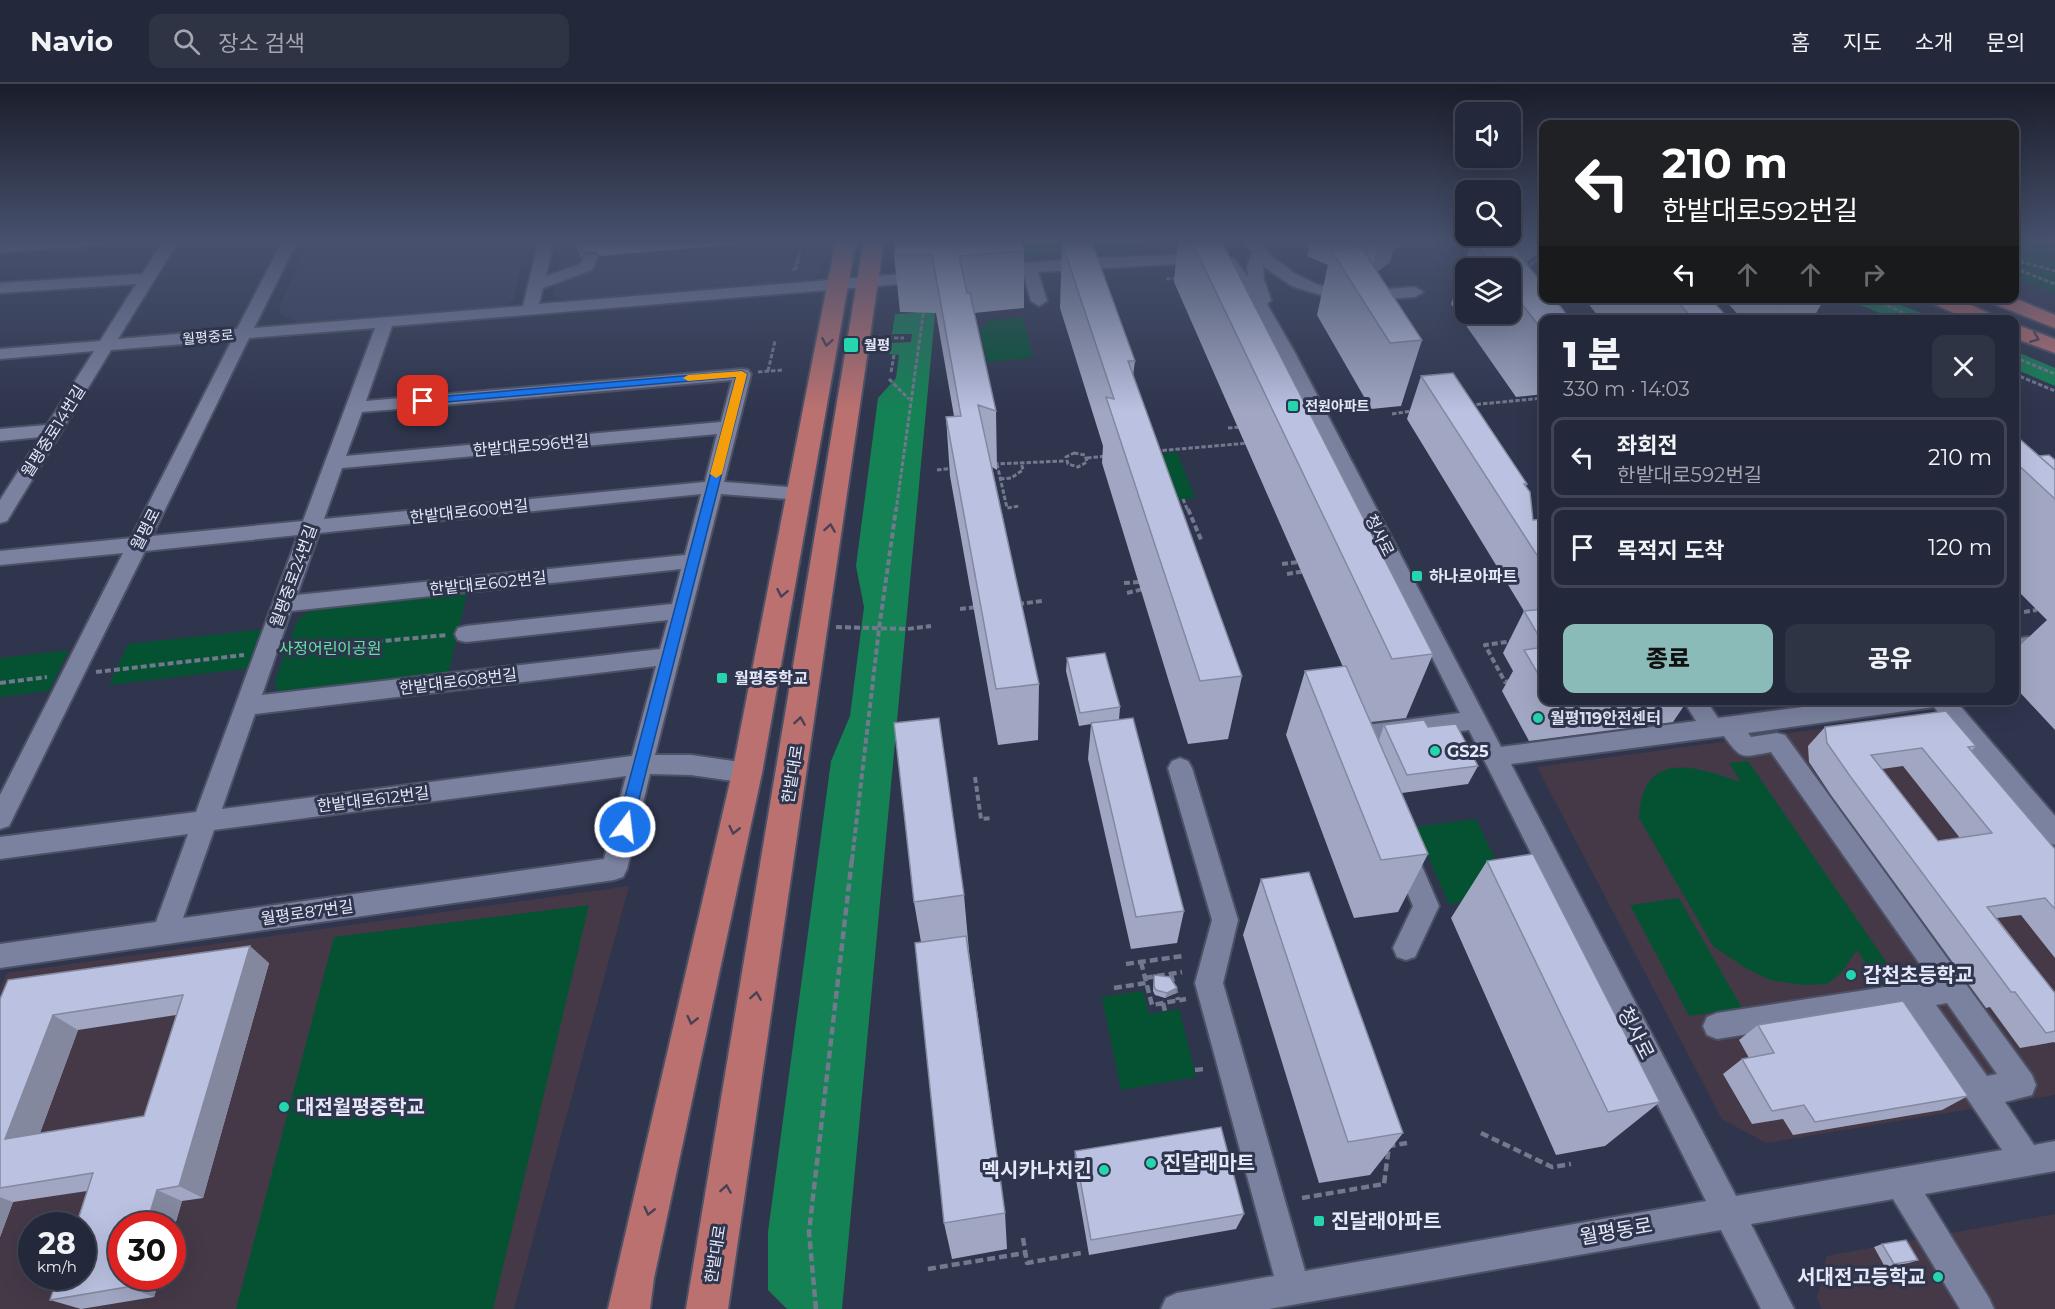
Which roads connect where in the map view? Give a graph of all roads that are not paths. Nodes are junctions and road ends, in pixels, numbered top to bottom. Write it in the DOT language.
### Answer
graph roads {
  1 [pos="136,297"];
  2 [pos="261,297"];
  3 [pos="533,297"];
  4 [pos="688,297"];
  5 [pos="848,297"];
  6 [pos="849,297"];
  7 [pos="1038,297"];
  8 [pos="1261,297"];
  9 [pos="1261,297"];
  10 [pos="1267,297"];
  11 [pos="1039,301"];
  12 [pos="1949,303"];
  13 [pos="2008,303"];
  14 [pos="1264,305"];
  15 [pos="530,310"];
  16 [pos="1976,315"];
  17 [pos="385,322"];
  18 [pos="2055,322"];
  19 [pos="2019,332"];
  20 [pos="243,334"];
  21 [pos="106,345"];
  22 [pos="2055,347"];
  23 [pos="0,354"];
  24 [pos="354,407"];
  25 [pos="728,427"];
  26 [pos="54,430"];
  27 [pos="0,435"];
  28 [pos="334,463"];
  29 [pos="713,487"];
  30 [pos="801,494"];
  31 [pos="7,495"];
  32 [pos="0,516"];
  33 [pos="311,526"];
  34 [pos="138,543"];
  35 [pos="0,558"];
  36 [pos="694,561"];
  37 [pos="283,604"];
  38 [pos="681,611"];
  39 [pos="466,633"];
  40 [pos="2019,646"];
  41 [pos="2055,650"];
  42 [pos="669,656"];
  43 [pos="1699,705"];
  44 [pos="1890,705"];
  45 [pos="1945,705"];
  46 [pos="246,706"];
  47 [pos="1330,717"];
  48 [pos="1476,720"];
  49 [pos="1721,727"];
  50 [pos="1495,757"];
  51 [pos="641,764"];
  52 [pos="1180,768"];
  53 [pos="747,773"];
  54 [pos="0,819"];
  55 [pos="205,822"];
  56 [pos="1392,825"];
  57 [pos="2055,834"];
  58 [pos="0,848"];
  59 [pos="165,932"];
  60 [pos="1406,948"];
  61 [pos="0,956"];
  62 [pos="1953,988"];
  63 [pos="1913,995"];
  64 [pos="1717,1026"];
  65 [pos="1980,1091"];
  66 [pos="2041,1158"];
  67 [pos="1900,1182"];
  68 [pos="1728,1211"];
  69 [pos="1294,1288"];
  70 [pos="1220,1306"];
  71 [pos="629,1309"];
  72 [pos="707,1309"];
  73 [pos="1178,1309"];
  74 [pos="1778,1309"];
  75 [pos="1978,1309"];
  1 -- 21 [label="street, 월평중로14번길"];
  2 -- 20 [label="street, 월평로"];
  3 -- 15 [label="street"];
  4 -- 15 [label="street, 월평중로"];
  5 -- 30 [label="main road, 한밭대로, one-way"];
  72 -- 6 [label="main road, 한밭대로, one-way"];
  7 -- 11 [label="street"];
  8 -- 14 [label="street"];
  9 -- 14 [label="street"];
  10 -- 14 [label="street"];
  12 -- 16 [label="main road"];
  13 -- 18 [label="main road"];
  14 -- 48 [label="street, 청사로"];
  15 -- 17 [label="street, 월평중로"];
  17 -- 20 [label="street, 월평중로"];
  17 -- 24 [label="street, 월평중로24번길"];
  19 -- 22 [label="main road, one-way"];
  20 -- 21 [label="street, 월평중로"];
  20 -- 34 [label="street, 월평로"];
  21 -- 23 [label="street, 월평중로"];
  21 -- 26 [label="street, 월평중로14번길"];
  24 -- 25 [label="street"];
  24 -- 28 [label="street, 월평중로24번길"];
  25 -- 28 [label="street, 한밭대로596번길"];
  25 -- 29 [label="street"];
  26 -- 27 [label="street"];
  26 -- 31 [label="street, 월평중로14번길"];
  28 -- 33 [label="street, 월평중로24번길"];
  29 -- 30 [label="street, 한밭대로600번길"];
  29 -- 33 [label="street, 한밭대로600번길"];
  29 -- 36 [label="street"];
  30 -- 53 [label="main road, 한밭대로, one-way"];
  31 -- 32 [label="street, 월평중로14번길"];
  33 -- 34 [label="street, 한밭대로600번길"];
  33 -- 37 [label="street, 월평중로24번길"];
  34 -- 35 [label="street, 한밭대로600번길"];
  34 -- 54 [label="street, 월평로"];
  36 -- 37 [label="street, 한밭대로602번길"];
  36 -- 38 [label="street"];
  37 -- 46 [label="street, 월평중로24번길"];
  38 -- 39 [label="street"];
  38 -- 42 [label="street"];
  40 -- 41 [label="street"];
  42 -- 46 [label="street, 한밭대로608번길"];
  42 -- 51 [label="street"];
  43 -- 49 [label="street"];
  44 -- 49 [label="street"];
  45 -- 57 [label="street"];
  46 -- 55 [label="street, 월평중로24번길"];
  47 -- 48 [label="street"];
  48 -- 50 [label="street, 청사로"];
  49 -- 50 [label="street"];
  49 -- 62 [label="street"];
  50 -- 68 [label="street, 청사로"];
  51 -- 53 [label="street, 한밭대로612번길"];
  51 -- 55 [label="street, 한밭대로612번길"];
  51 -- 59 [label="street, 월평로87번길"];
  52 -- 69 [label="street"];
  53 -- 71 [label="main road, 한밭대로, one-way"];
  55 -- 58 [label="street, 한밭대로612번길"];
  55 -- 59 [label="street, 월평중로24번길"];
  56 -- 60 [label="street"];
  59 -- 61 [label="street, 월평로87번길"];
  62 -- 63 [label="street"];
  62 -- 65 [label="street"];
  63 -- 64 [label="street"];
  63 -- 65 [label="street"];
  65 -- 66 [label="street"];
  66 -- 67 [label="street, 월평동로"];
  67 -- 68 [label="street, 월평동로"];
  67 -- 75 [label="street"];
  68 -- 69 [label="street, 월평동로"];
  68 -- 74 [label="street, 청사로"];
  69 -- 70 [label="street, 월평동로"];
  70 -- 73 [label="street, 월평동로"];
}
